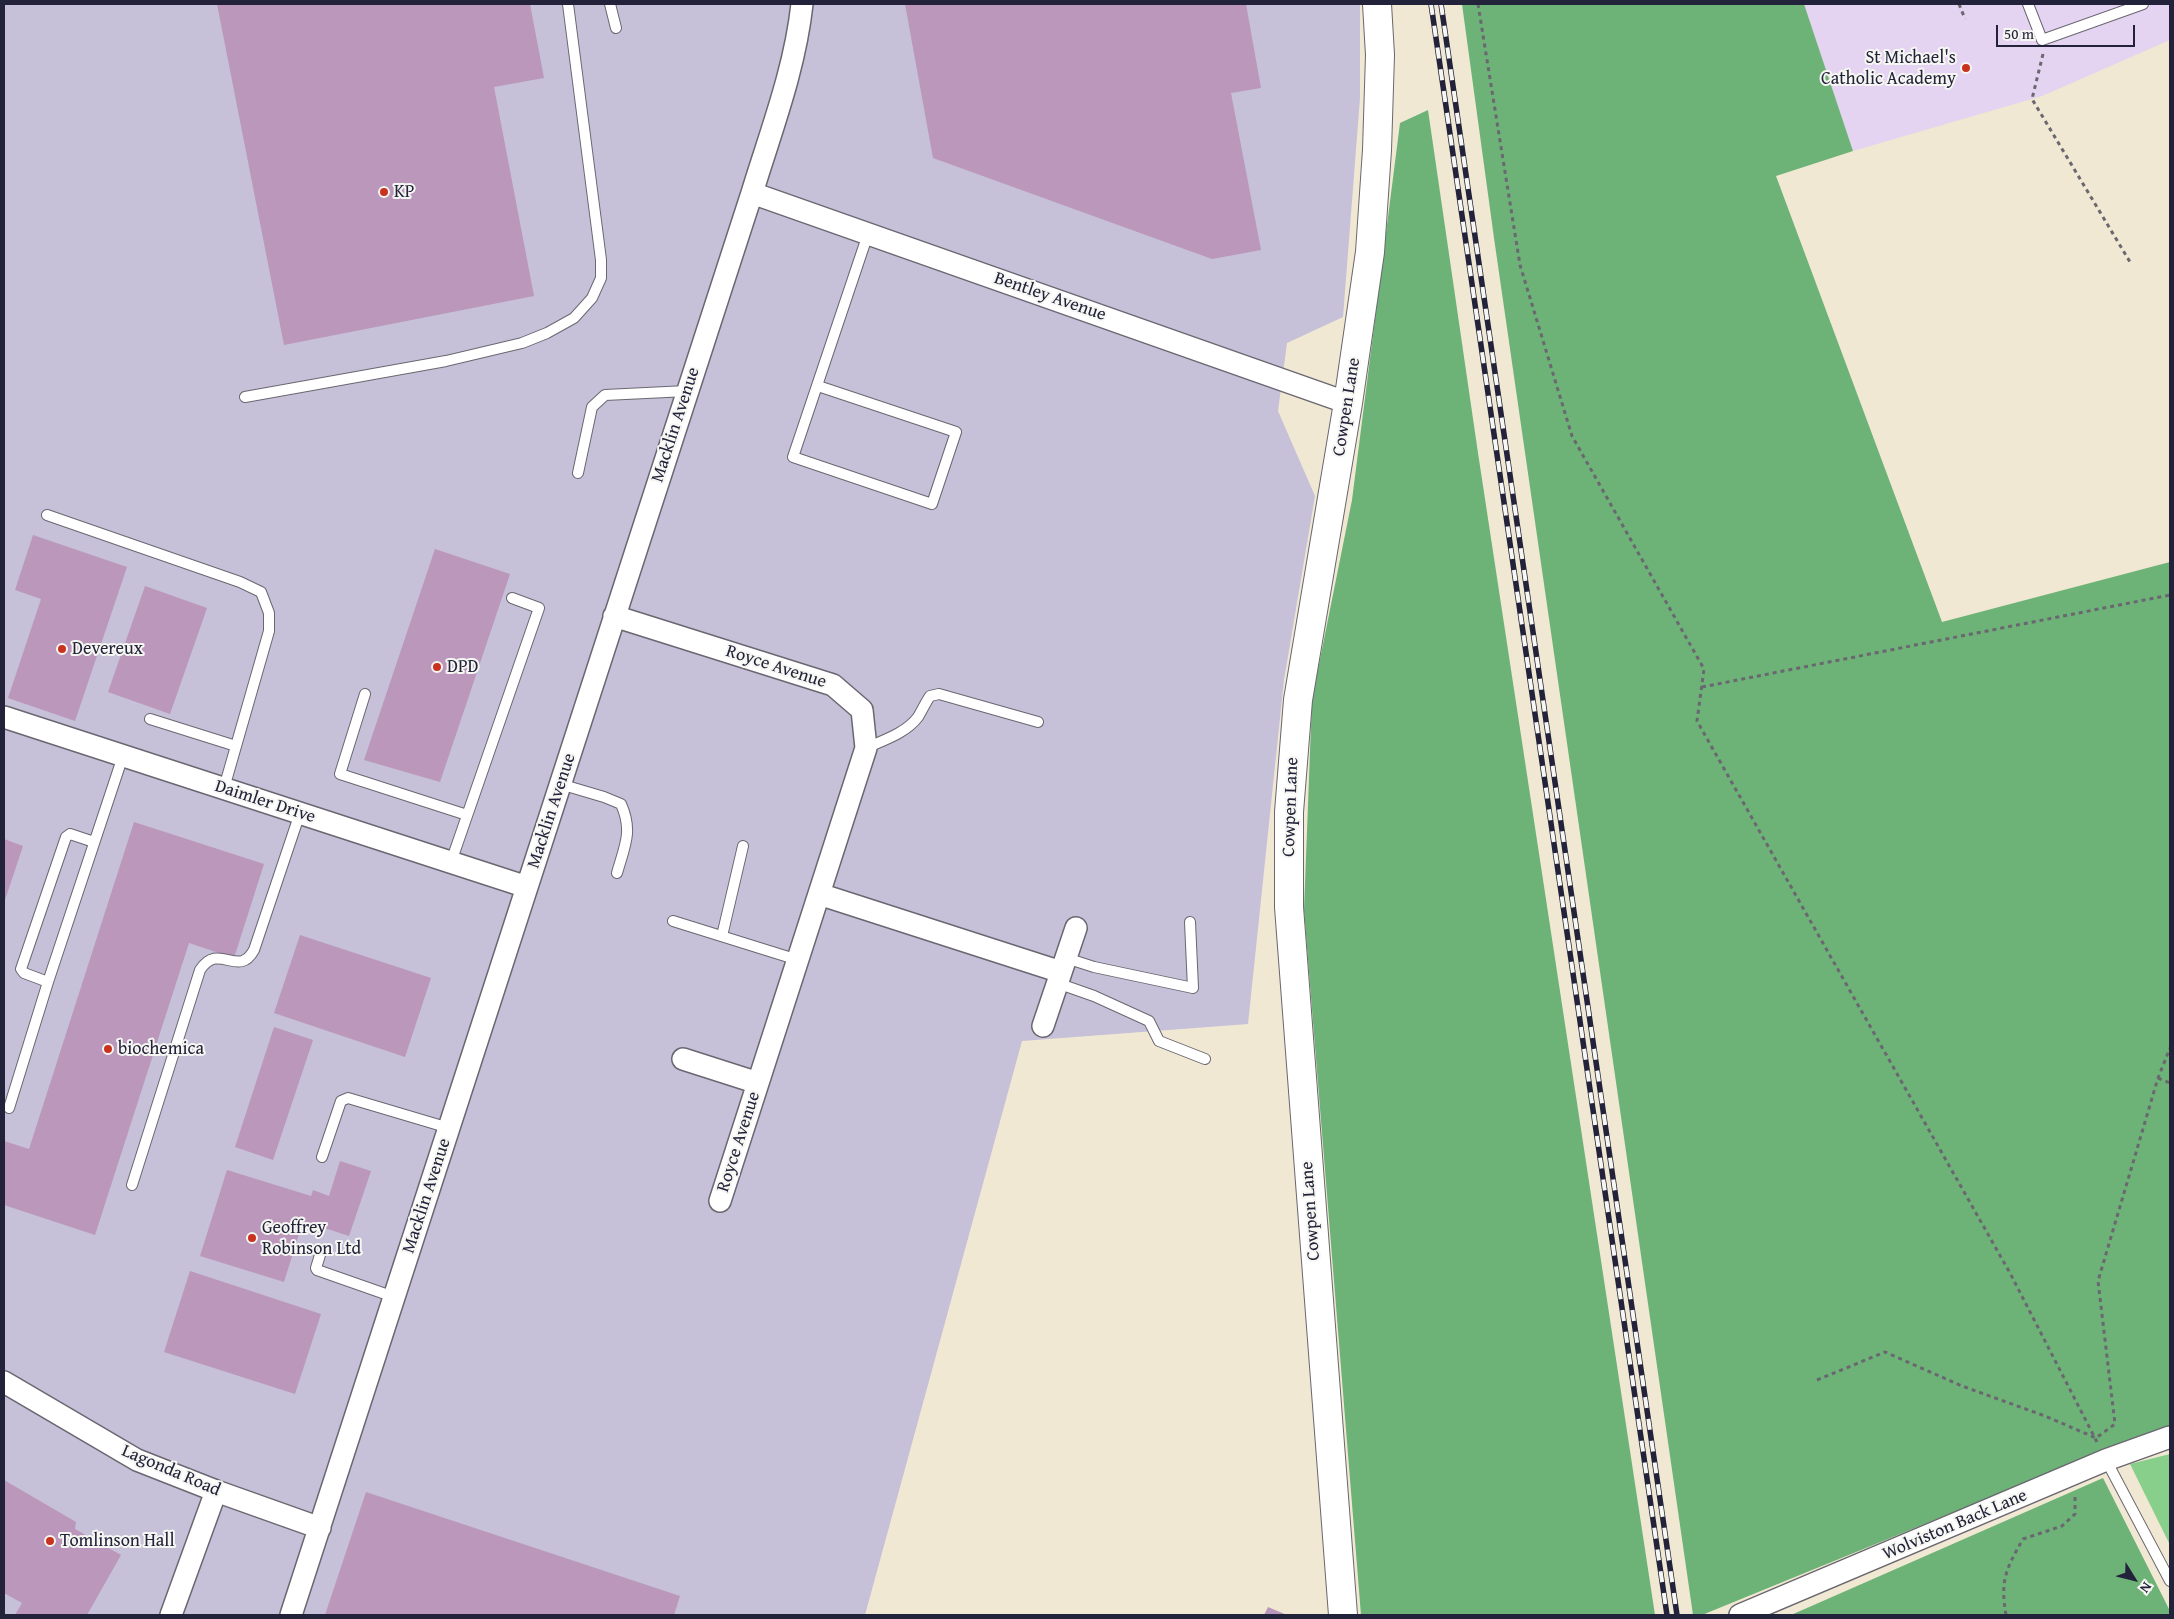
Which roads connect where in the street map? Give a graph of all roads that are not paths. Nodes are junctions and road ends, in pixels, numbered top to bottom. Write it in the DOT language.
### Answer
graph roads {
  1 [pos="568,4"];
  2 [pos="610,4"];
  3 [pos="802,4"];
  4 [pos="1377,4"];
  5 [pos="2028,4"];
  6 [pos="2143,4"];
  7 [pos="616,28"];
  8 [pos="752,193"];
  9 [pos="868,234"];
  10 [pos="818,386"];
  11 [pos="687,391"];
  12 [pos="245,397"];
  13 [pos="1348,403"];
  14 [pos="578,473"];
  15 [pos="47,515"];
  16 [pos="512,598"];
  17 [pos="614,616"];
  18 [pos="365,694"];
  19 [pos="4,717"];
  20 [pos="150,719"];
  21 [pos="1038,722"];
  22 [pos="236,746"];
  23 [pos="866,748"];
  24 [pos="123,756"];
  25 [pos="560,784"];
  26 [pos="224,788"];
  27 [pos="300,813"];
  28 [pos="467,815"];
  29 [pos="94,842"];
  30 [pos="743,846"];
  31 [pos="451,862"];
  32 [pos="617,873"];
  33 [pos="527,887"];
  34 [pos="819,894"];
  35 [pos="673,921"];
  36 [pos="1190,922"];
  37 [pos="1076,928"];
  38 [pos="722,936"];
  39 [pos="798,960"];
  40 [pos="1061,971"];
  41 [pos="48,982"];
  42 [pos="1043,1026"];
  43 [pos="683,1059"];
  44 [pos="1205,1059"];
  45 [pos="758,1083"];
  46 [pos="9,1108"];
  47 [pos="449,1128"];
  48 [pos="322,1157"];
  49 [pos="132,1185"];
  50 [pos="720,1201"];
  51 [pos="320,1255"];
  52 [pos="394,1298"];
  53 [pos="4,1382"];
  54 [pos="2170,1437"];
  55 [pos="2106,1460"];
  56 [pos="216,1491"];
  57 [pos="320,1528"];
  58 [pos="2170,1581"];
  59 [pos="172,1615"];
  60 [pos="291,1615"];
  61 [pos="1342,1615"];
  62 [pos="1740,1615"];
  1 -- 12 [label="lane"];
  2 -- 7 [label="lane"];
  3 -- 8 [label="street, Macklin Avenue"];
  4 -- 13 [label="street, Cowpen Lane"];
  5 -- 6 [label="lane"];
  8 -- 9 [label="street, Bentley Avenue"];
  8 -- 11 [label="street, Macklin Avenue"];
  9 -- 10 [label="lane"];
  9 -- 13 [label="street, Bentley Avenue"];
  10 -- 10 [label="lane"];
  11 -- 14 [label="lane"];
  11 -- 17 [label="street, Macklin Avenue"];
  13 -- 61 [label="street, Cowpen Lane"];
  15 -- 22 [label="lane"];
  16 -- 28 [label="lane"];
  17 -- 23 [label="street, Royce Avenue"];
  17 -- 25 [label="street, Macklin Avenue"];
  18 -- 28 [label="lane"];
  19 -- 24 [label="street, Daimler Drive"];
  20 -- 22 [label="lane"];
  21 -- 23 [label="lane"];
  22 -- 26 [label="lane"];
  23 -- 34 [label="street, Royce Avenue"];
  24 -- 26 [label="street, Daimler Drive"];
  24 -- 29 [label="lane"];
  25 -- 32 [label="lane"];
  25 -- 33 [label="street, Macklin Avenue"];
  26 -- 27 [label="street, Daimler Drive"];
  27 -- 31 [label="street, Daimler Drive"];
  27 -- 49 [label="lane"];
  28 -- 31 [label="lane"];
  29 -- 41 [label="lane"];
  29 -- 41 [label="lane"];
  30 -- 38 [label="lane"];
  31 -- 33 [label="street, Daimler Drive"];
  33 -- 47 [label="street, Macklin Avenue"];
  34 -- 39 [label="street, Royce Avenue"];
  34 -- 40 [label="street"];
  35 -- 38 [label="lane"];
  36 -- 40 [label="lane"];
  37 -- 40 [label="street"];
  38 -- 39 [label="lane"];
  39 -- 45 [label="street, Royce Avenue"];
  40 -- 42 [label="street"];
  40 -- 44 [label="lane"];
  41 -- 46 [label="lane"];
  43 -- 45 [label="street, Royce Avenue"];
  45 -- 50 [label="street, Royce Avenue"];
  47 -- 48 [label="lane"];
  47 -- 52 [label="street, Macklin Avenue"];
  51 -- 52 [label="lane"];
  52 -- 57 [label="street, Macklin Avenue"];
  53 -- 56 [label="street, Lagonda Road"];
  54 -- 55 [label="street, Wolviston Back Lane"];
  55 -- 58 [label="lane"];
  55 -- 62 [label="street, Wolviston Back Lane"];
  56 -- 57 [label="street, Lagonda Road"];
  56 -- 59 [label="street"];
  57 -- 60 [label="street, Macklin Avenue"];
}
